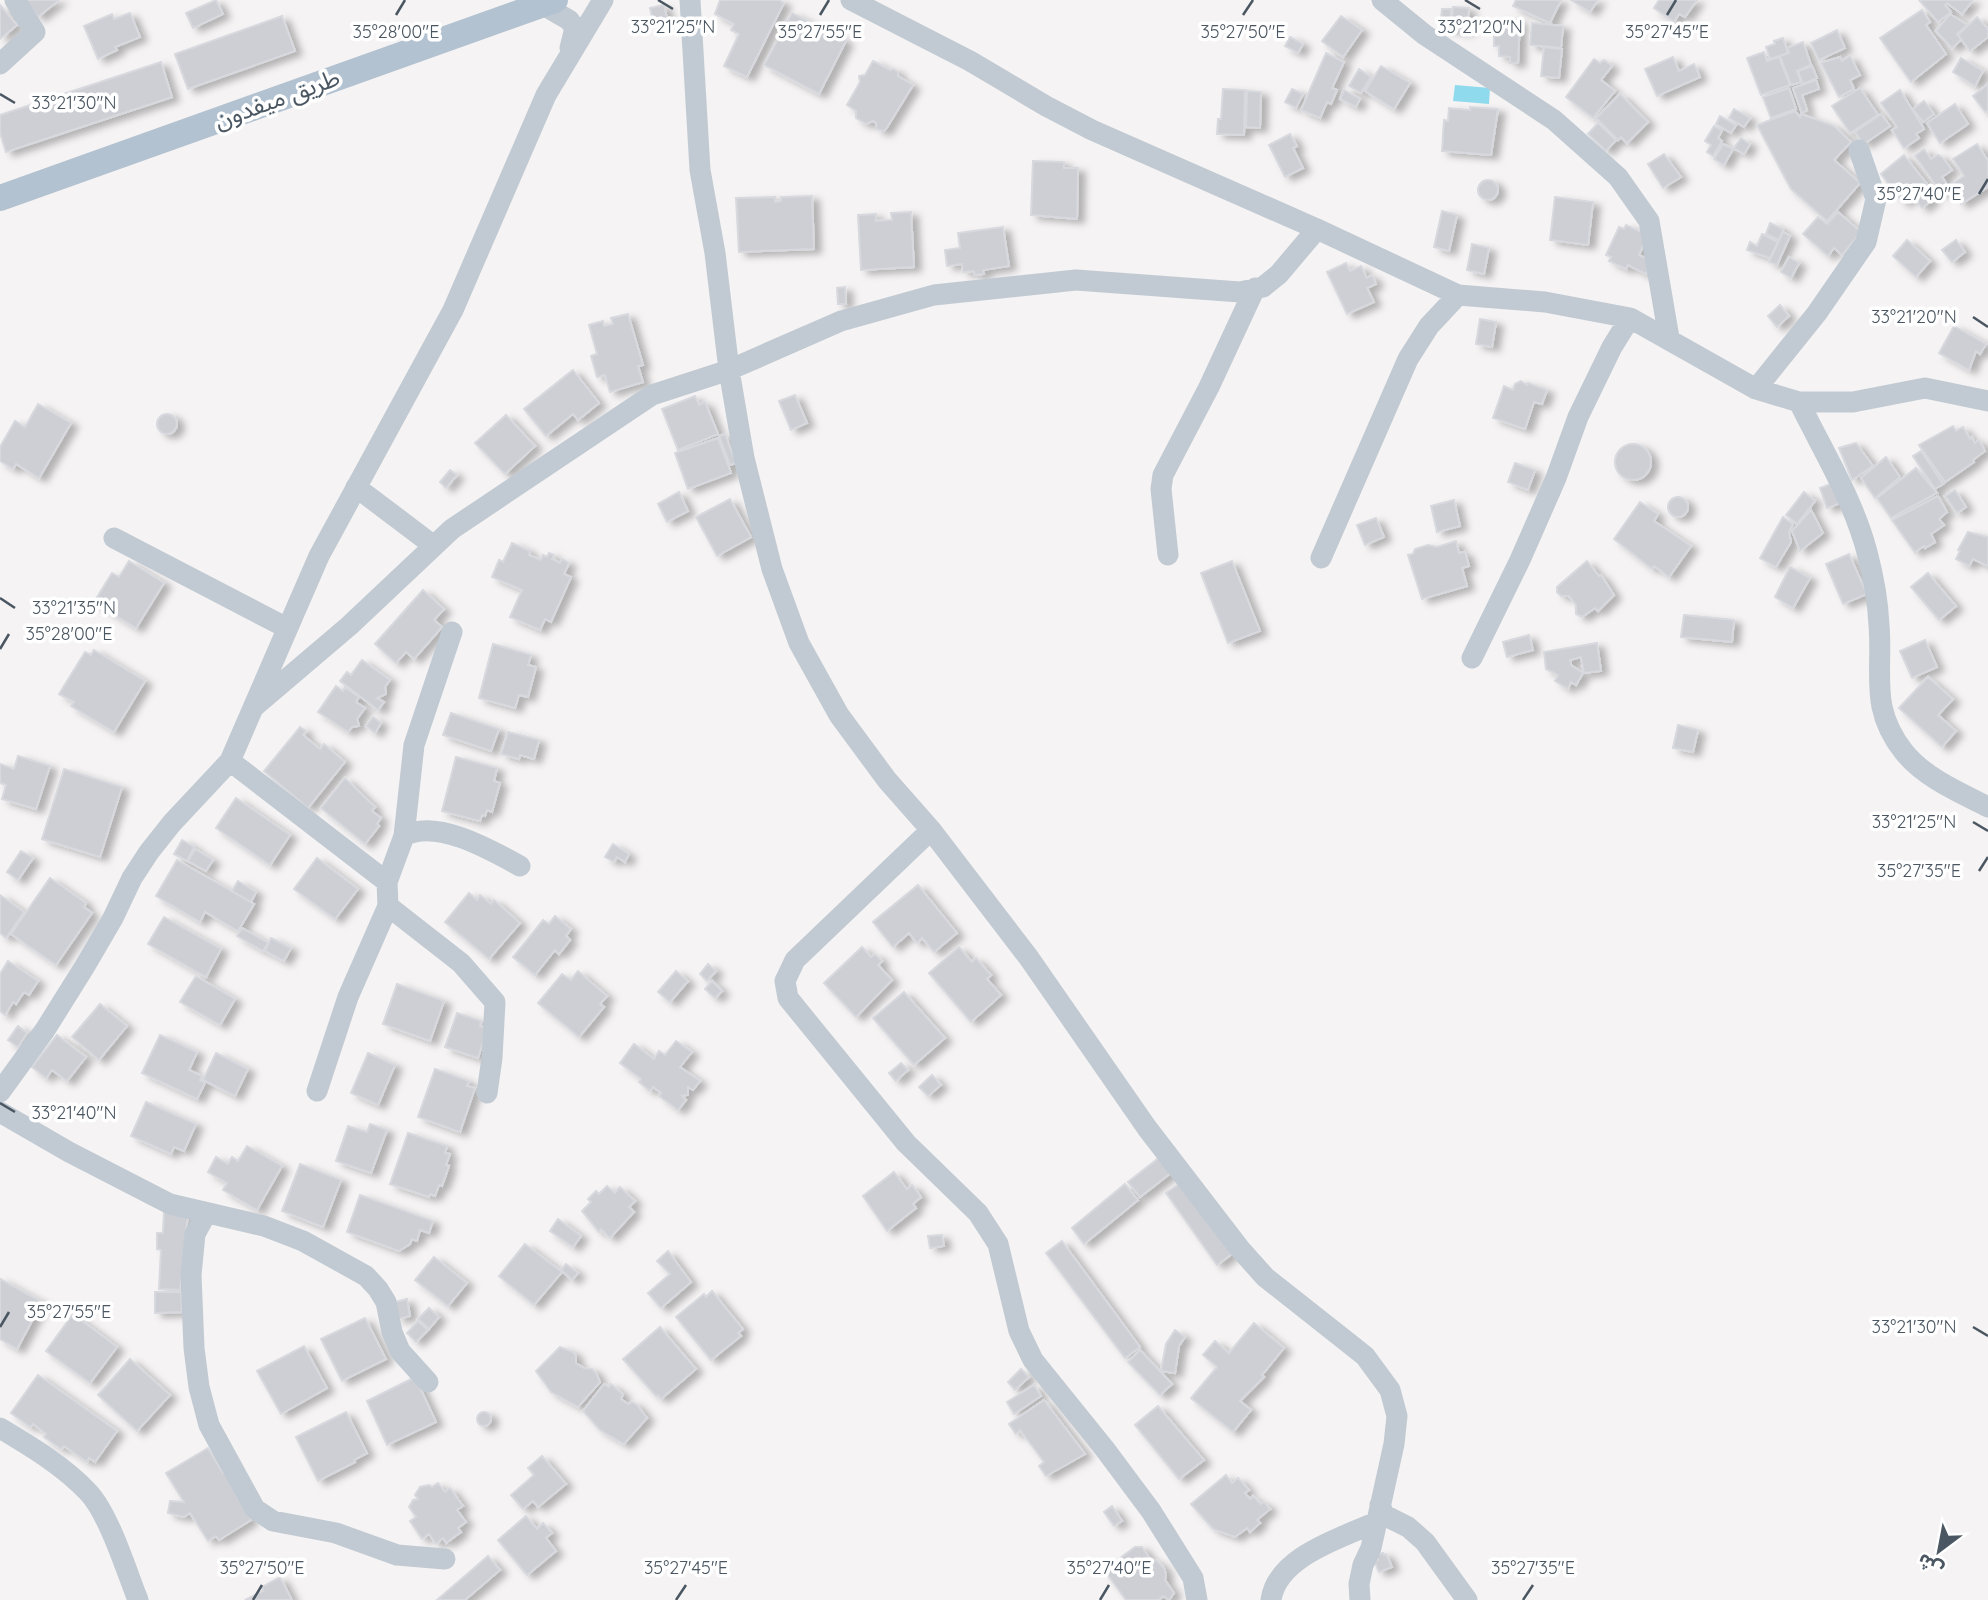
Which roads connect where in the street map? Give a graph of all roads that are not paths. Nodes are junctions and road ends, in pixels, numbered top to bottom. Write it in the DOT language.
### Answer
graph roads {
  1 [pos="15,0"];
  2 [pos="603,0"];
  3 [pos="690,0"];
  4 [pos="850,0"];
  5 [pos="1382,0"];
  6 [pos="549,2"];
  7 [pos="568,57"];
  8 [pos="0,64"];
  9 [pos="1859,150"];
  10 [pos="0,198"];
  11 [pos="1317,229"];
  12 [pos="1255,288"];
  13 [pos="1458,295"];
  14 [pos="1630,318"];
  15 [pos="1669,338"];
  16 [pos="729,370"];
  17 [pos="1756,389"];
  18 [pos="1988,401"];
  19 [pos="1799,402"];
  20 [pos="356,487"];
  21 [pos="114,538"];
  22 [pos="434,546"];
  23 [pos="1168,555"];
  24 [pos="1321,558"];
  25 [pos="288,628"];
  26 [pos="452,632"];
  27 [pos="1472,658"];
  28 [pos="250,710"];
  29 [pos="230,761"];
  30 [pos="1988,807"];
  31 [pos="931,830"];
  32 [pos="404,835"];
  33 [pos="520,866"];
  34 [pos="387,882"];
  35 [pos="388,906"];
  36 [pos="317,1091"];
  37 [pos="0,1092"];
  38 [pos="488,1093"];
  39 [pos="0,1112"];
  40 [pos="206,1214"];
  41 [pos="428,1382"];
  42 [pos="0,1428"];
  43 [pos="1378,1513"];
  44 [pos="445,1559"];
  45 [pos="138,1600"];
  46 [pos="1197,1600"];
  47 [pos="1271,1600"];
  48 [pos="1360,1600"];
  49 [pos="1467,1600"];
  1 -- 8 [label="street"];
  2 -- 7 [label="street"];
  3 -- 16 [label="street"];
  4 -- 11 [label="street"];
  5 -- 15 [label="street"];
  6 -- 7 [label="street"];
  6 -- 10 [label="main road, طريق ميفدون"];
  7 -- 20 [label="street"];
  9 -- 17 [label="street"];
  11 -- 12 [label="street"];
  11 -- 13 [label="street"];
  12 -- 16 [label="street"];
  12 -- 23 [label="street"];
  13 -- 14 [label="street"];
  13 -- 24 [label="street"];
  14 -- 15 [label="street"];
  14 -- 27 [label="street"];
  15 -- 17 [label="street"];
  16 -- 22 [label="street"];
  16 -- 31 [label="street"];
  17 -- 19 [label="street"];
  18 -- 19 [label="street"];
  19 -- 30 [label="street"];
  20 -- 22 [label="street"];
  20 -- 25 [label="street"];
  21 -- 25 [label="street"];
  22 -- 28 [label="street"];
  25 -- 28 [label="street"];
  26 -- 32 [label="street"];
  28 -- 29 [label="street"];
  29 -- 34 [label="street"];
  29 -- 37 [label="street"];
  31 -- 43 [label="street"];
  31 -- 46 [label="street"];
  32 -- 33 [label="street"];
  32 -- 34 [label="street"];
  34 -- 35 [label="street"];
  35 -- 36 [label="street"];
  35 -- 38 [label="street"];
  39 -- 40 [label="street"];
  40 -- 41 [label="street"];
  40 -- 44 [label="street"];
  42 -- 45 [label="street"];
  43 -- 47 [label="street"];
  43 -- 48 [label="street"];
  43 -- 49 [label="street"];
}
